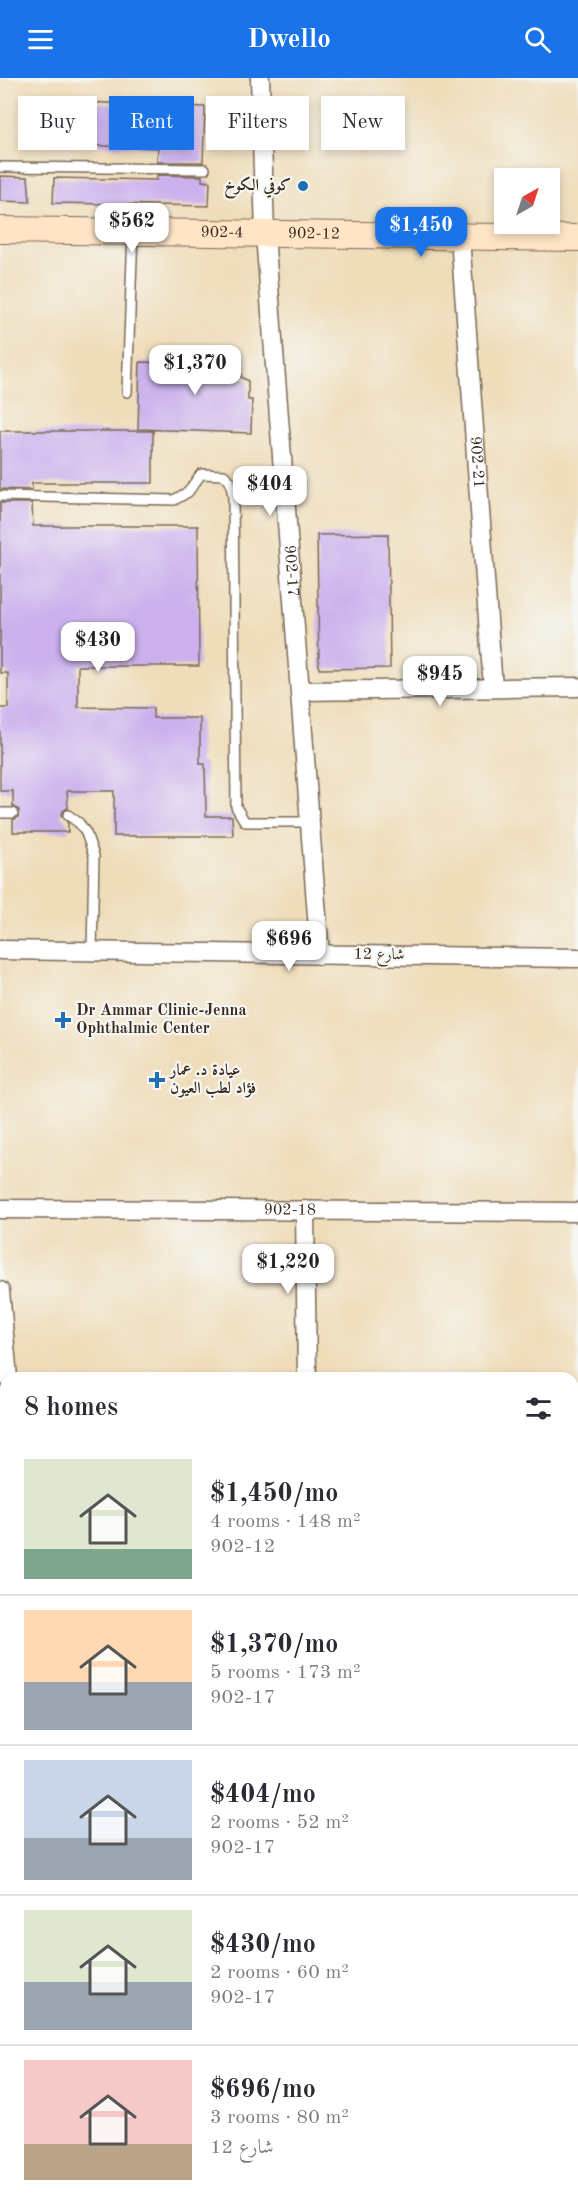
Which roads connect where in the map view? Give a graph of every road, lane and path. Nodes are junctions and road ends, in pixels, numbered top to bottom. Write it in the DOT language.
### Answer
graph roads {
  1 [pos="260,78"];
  2 [pos="0,166"];
  3 [pos="205,169"];
  4 [pos="0,230"];
  5 [pos="134,232"];
  6 [pos="265,234"];
  7 [pos="460,237"];
  8 [pos="578,238"];
  9 [pos="127,392"];
  10 [pos="0,496"];
  11 [pos="578,687"];
  12 [pos="493,688"];
  13 [pos="302,691"];
  14 [pos="0,813"];
  15 [pos="13,813"];
  16 [pos="68,815"];
  17 [pos="311,822"];
  18 [pos="0,950"];
  19 [pos="92,952"];
  20 [pos="320,954"];
  21 [pos="578,958"];
  22 [pos="0,1209"];
  23 [pos="305,1210"];
  24 [pos="578,1212"];
  25 [pos="0,1291"];
  26 [pos="7,1372"];
  27 [pos="307,1372"];
  1 -- 6 [label="street, 902-17"];
  2 -- 3 [label="lane"];
  4 -- 5 [label="street, 902-4"];
  5 -- 6 [label="street, 902-4"];
  5 -- 9 [label="lane"];
  6 -- 7 [label="street, 902-12"];
  6 -- 13 [label="street, 902-17"];
  7 -- 8 [label="street, 902-12"];
  7 -- 12 [label="street, 902-21"];
  10 -- 17 [label="lane"];
  11 -- 12 [label="street"];
  12 -- 13 [label="street"];
  13 -- 17 [label="street, 902-17"];
  14 -- 15 [label="lane"];
  16 -- 19 [label="lane"];
  17 -- 20 [label="street, 902-17"];
  18 -- 19 [label="street, شارع 12"];
  19 -- 20 [label="street, شارع 12"];
  20 -- 21 [label="street, شارع 12"];
  22 -- 23 [label="street, 902-18"];
  23 -- 24 [label="street, 902-18"];
  23 -- 27 [label="street"];
  25 -- 26 [label="street"];
}
